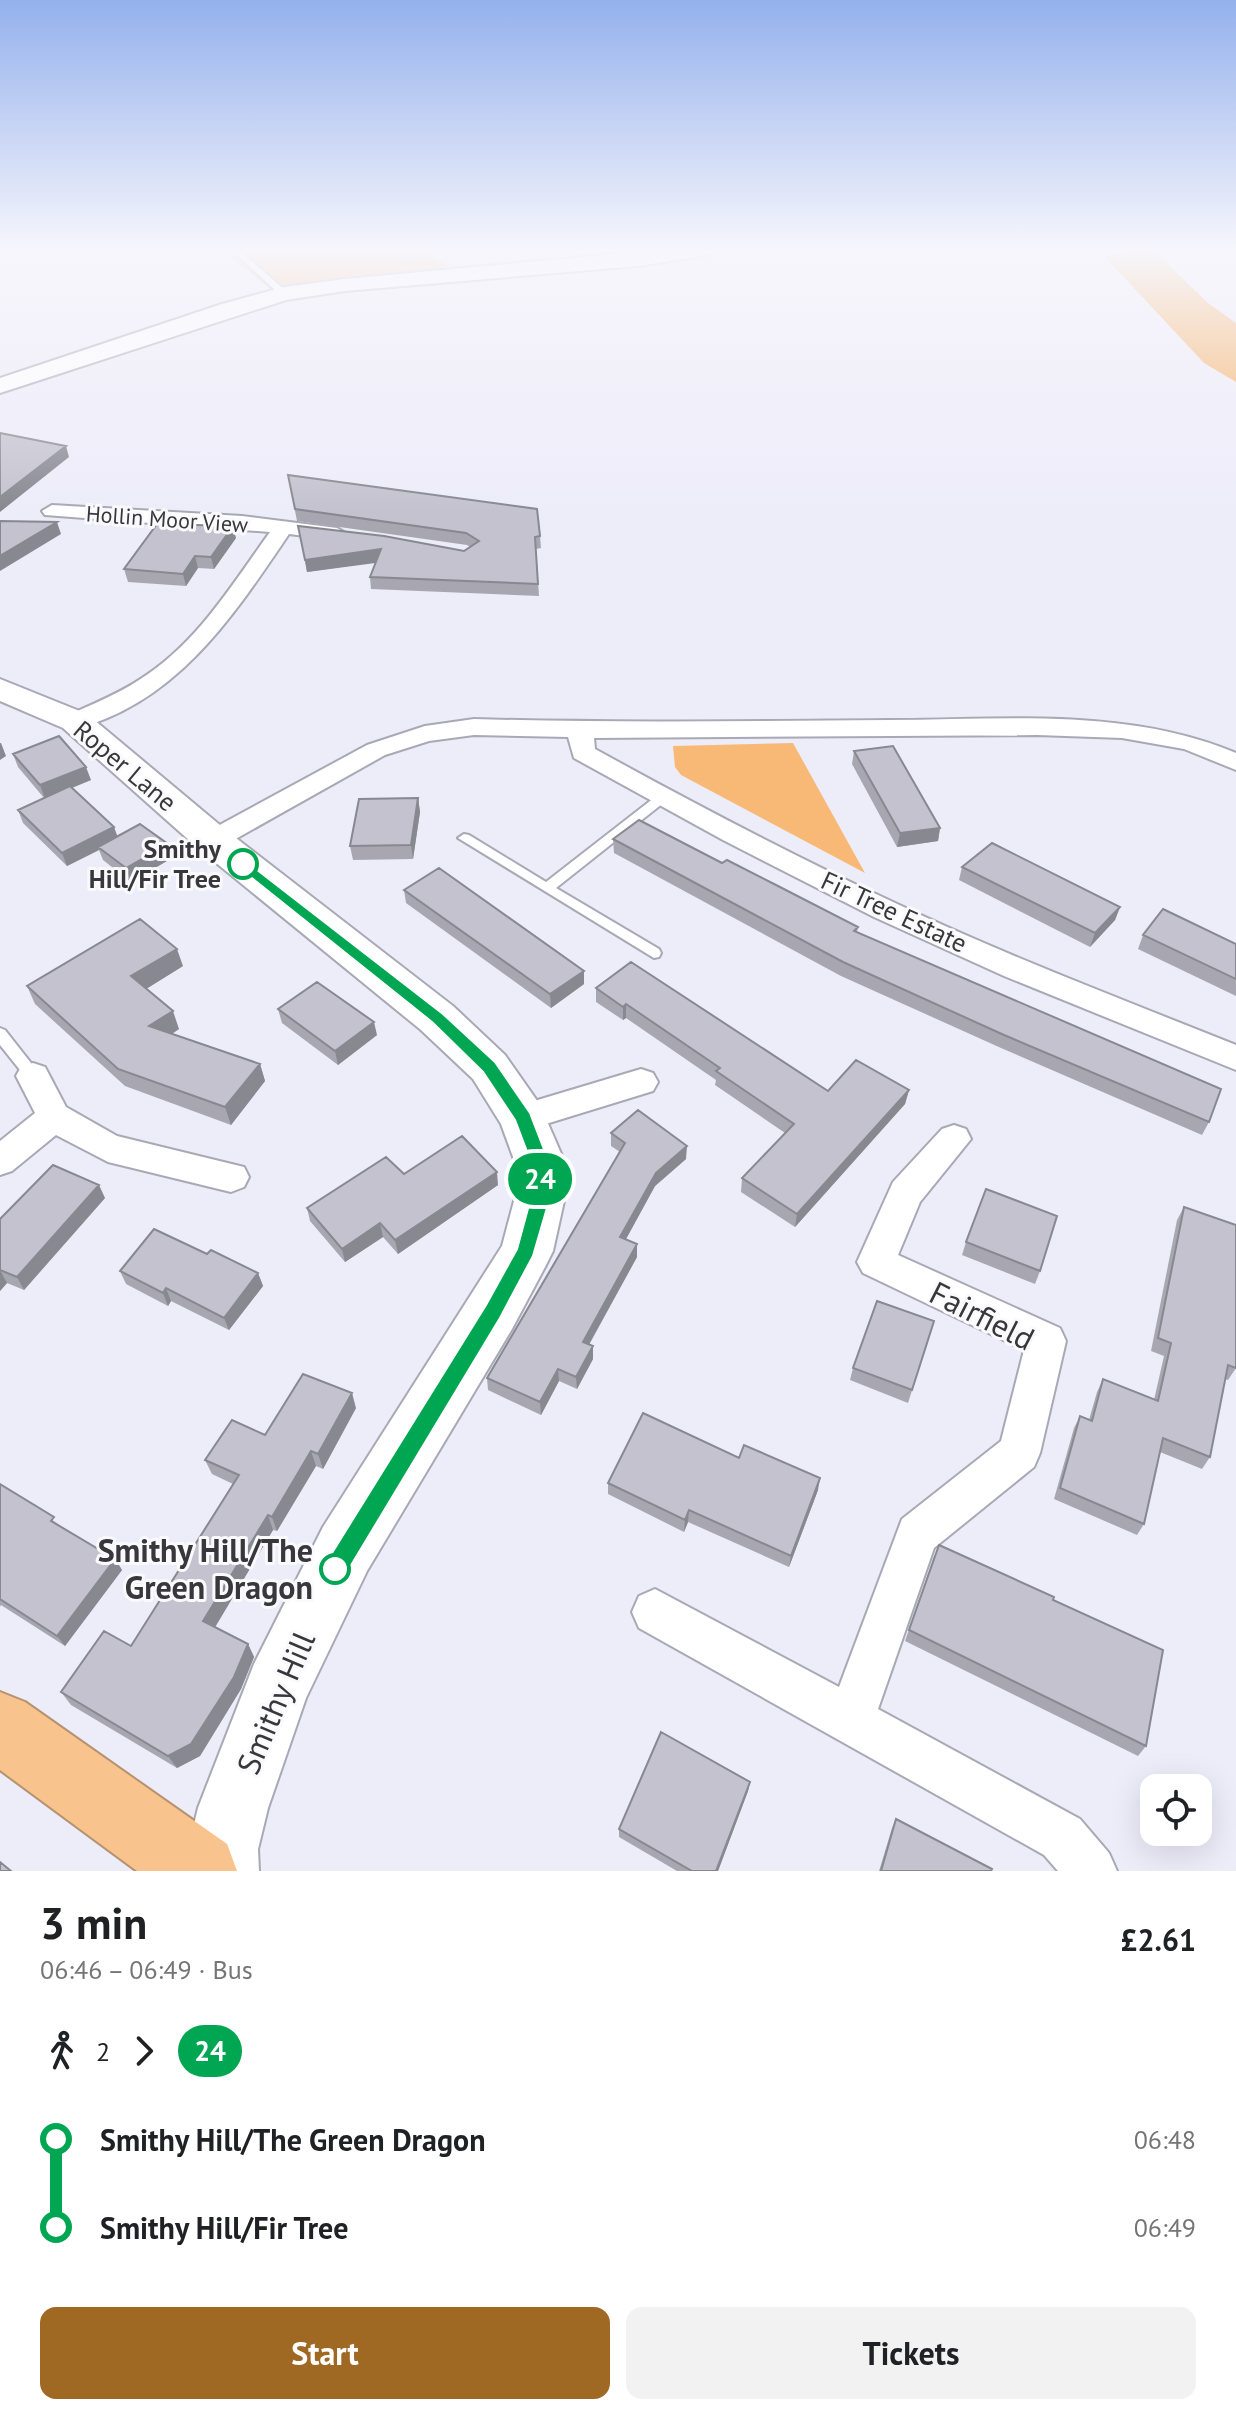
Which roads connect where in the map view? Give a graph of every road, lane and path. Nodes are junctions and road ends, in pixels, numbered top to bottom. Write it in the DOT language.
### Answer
graph roads {
  1 [pos="148,336"];
  2 [pos="0,386"];
  3 [pos="52,511"];
  4 [pos="282,529"];
  5 [pos="356,536"];
  6 [pos="0,689"];
  7 [pos="75,721"];
  8 [pos="580,730"];
  9 [pos="1236,762"];
  10 [pos="663,797"];
  11 [pos="464,838"];
  12 [pos="213,840"];
  13 [pos="547,888"];
  14 [pos="654,953"];
  15 [pos="0,1034"];
  16 [pos="1236,1058"];
  17 [pos="33,1076"];
  18 [pos="641,1082"];
  19 [pos="509,1097"];
  20 [pos="54,1117"];
  21 [pos="954,1139"];
  22 [pos="0,1161"];
  23 [pos="231,1177"];
  24 [pos="655,1612"];
  25 [pos="850,1721"];
  26 [pos="0,1727"];
  27 [pos="200,1871"];
  28 [pos="223,1871"];
  29 [pos="1091,1871"];
  1 -- 2 [label="street"];
  3 -- 4 [label="street, Hollin Moor View"];
  4 -- 5 [label="street, Hollin Moor View"];
  4 -- 7 [label="street, Hollin Moor View"];
  6 -- 7 [label="street, Roper Lane"];
  7 -- 12 [label="street, Roper Lane"];
  8 -- 9 [label="street"];
  8 -- 10 [label="street, Fir Tree Estate"];
  8 -- 12 [label="street"];
  10 -- 13 [label="lane"];
  10 -- 16 [label="street, Fir Tree Estate"];
  11 -- 13 [label="lane"];
  12 -- 19 [label="street, Roper Lane"];
  13 -- 14 [label="lane"];
  15 -- 17 [label="lane"];
  17 -- 20 [label="street"];
  18 -- 19 [label="street"];
  19 -- 28 [label="street, Smithy Hill"];
  20 -- 22 [label="street"];
  20 -- 23 [label="street"];
  21 -- 25 [label="street, Fairfield"];
  24 -- 25 [label="street"];
  25 -- 29 [label="street"];
  26 -- 27 [label="highway"];
}
